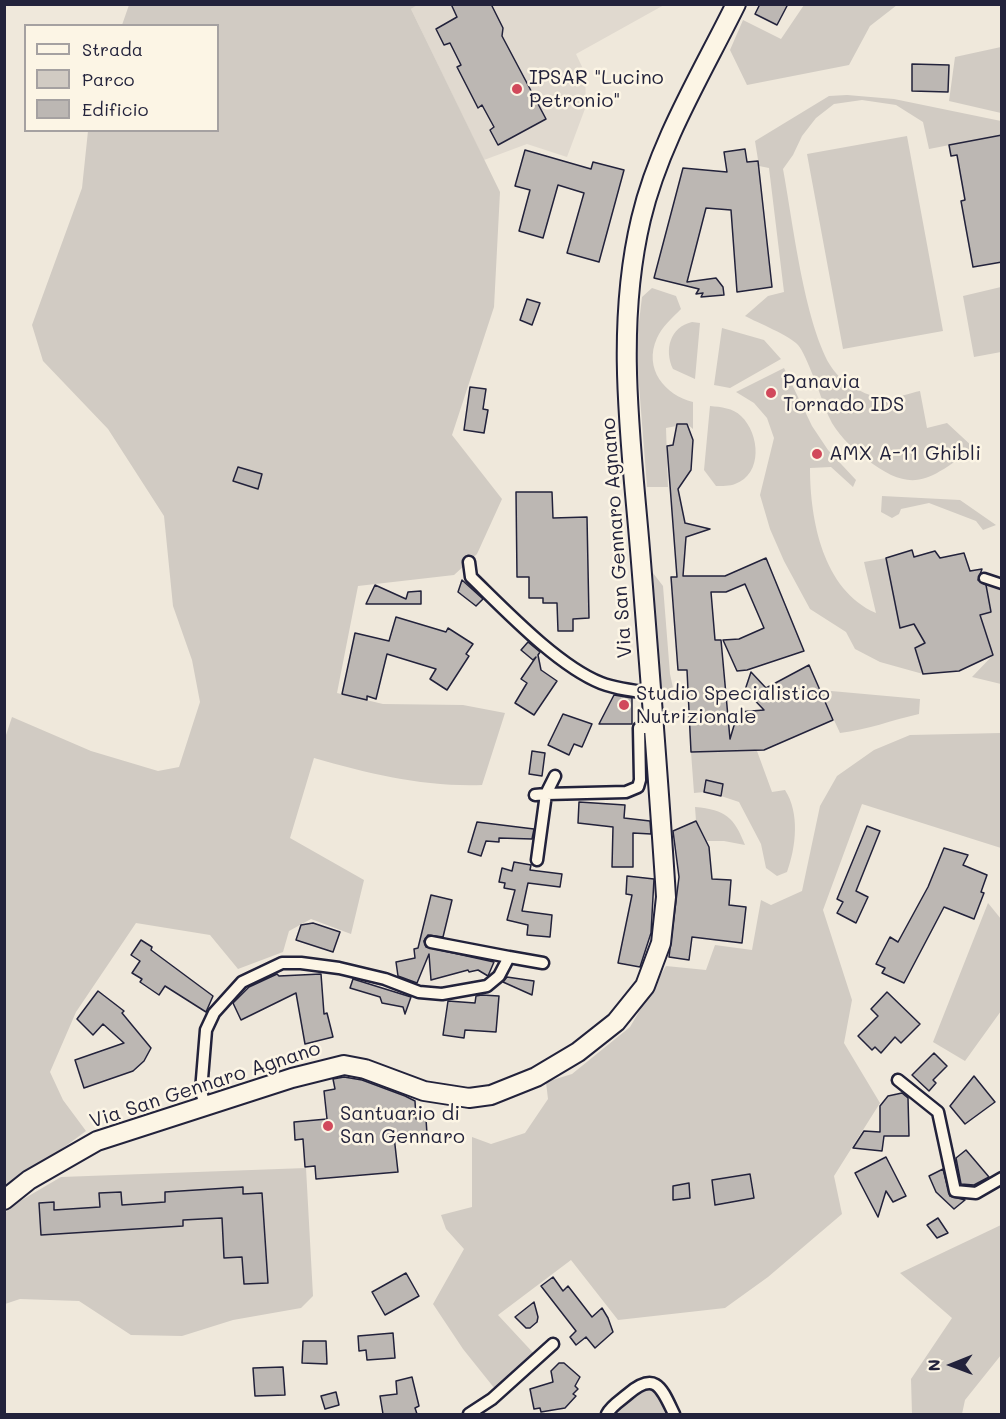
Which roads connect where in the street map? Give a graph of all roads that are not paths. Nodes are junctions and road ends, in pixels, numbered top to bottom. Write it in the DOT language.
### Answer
graph roads {
  1 [pos="736,4"];
  2 [pos="469,562"];
  3 [pos="984,578"];
  4 [pos="1002,584"];
  5 [pos="651,693"];
  6 [pos="653,728"];
  7 [pos="555,776"];
  8 [pos="540,794"];
  9 [pos="537,860"];
  10 [pos="430,942"];
  11 [pos="509,957"];
  12 [pos="543,963"];
  13 [pos="898,1080"];
  14 [pos="205,1106"];
  15 [pos="1002,1178"];
  16 [pos="4,1200"];
  17 [pos="553,1344"];
  18 [pos="469,1414"];
  19 [pos="607,1414"];
  20 [pos="674,1414"];
  1 -- 5 [label="main road, Via San Gennaro Agnano"];
  2 -- 5 [label="street"];
  3 -- 4 [label="street"];
  5 -- 6 [label="main road, Via San Gennaro Agnano"];
  6 -- 8 [label="street"];
  6 -- 14 [label="main road, Via San Gennaro Agnano"];
  7 -- 8 [label="street"];
  8 -- 9 [label="street"];
  10 -- 11 [label="street"];
  11 -- 12 [label="street"];
  11 -- 14 [label="street"];
  13 -- 15 [label="street"];
  14 -- 16 [label="main road, Via San Gennaro Agnano"];
  17 -- 18 [label="street"];
  19 -- 20 [label="street"];
}
